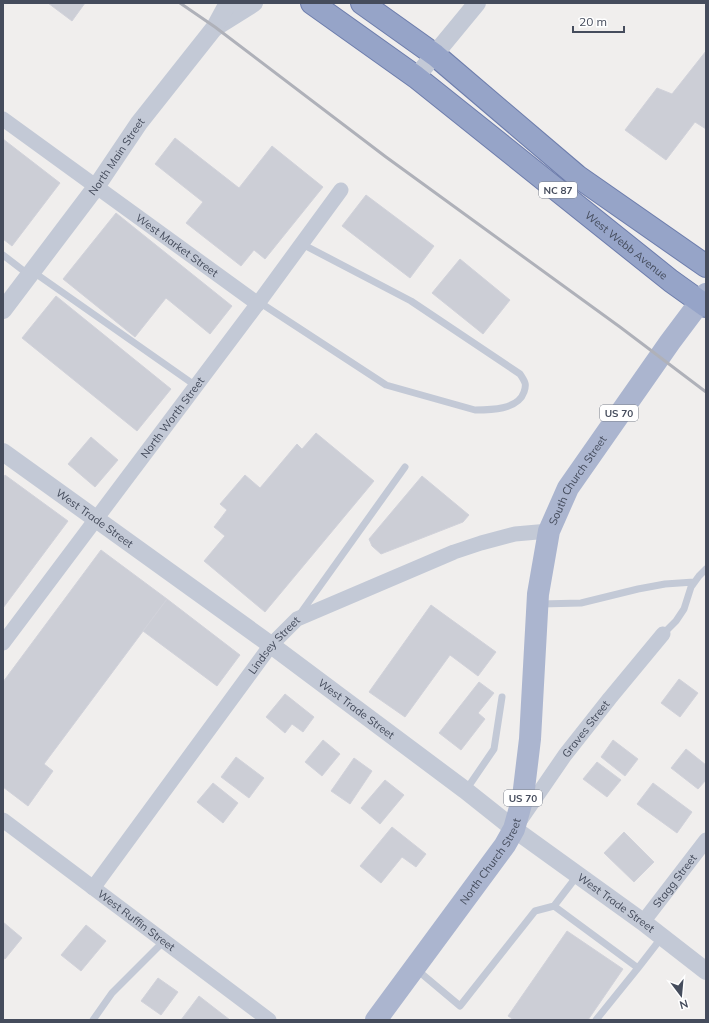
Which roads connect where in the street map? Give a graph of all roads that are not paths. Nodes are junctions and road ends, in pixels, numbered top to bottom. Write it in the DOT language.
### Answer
graph roads {
  1 [pos="228,3"];
  2 [pos="254,3"];
  3 [pos="312,3"];
  4 [pos="362,3"];
  5 [pos="477,3"];
  6 [pos="215,27"];
  7 [pos="435,55"];
  8 [pos="416,77"];
  9 [pos="3,119"];
  10 [pos="96,187"];
  11 [pos="341,190"];
  12 [pos="302,244"];
  13 [pos="3,255"];
  14 [pos="706,266"];
  15 [pos="31,273"];
  16 [pos="704,301"];
  17 [pos="259,303"];
  18 [pos="3,310"];
  19 [pos="196,386"];
  20 [pos="3,452"];
  21 [pos="405,467"];
  22 [pos="96,519"];
  23 [pos="549,531"];
  24 [pos="706,569"];
  25 [pos="694,582"];
  26 [pos="538,604"];
  27 [pos="297,619"];
  28 [pos="663,634"];
  29 [pos="3,643"];
  30 [pos="272,645"];
  31 [pos="502,697"];
  32 [pos="466,790"];
  33 [pos="5,827"];
  34 [pos="514,829"];
  35 [pos="706,840"];
  36 [pos="578,876"];
  37 [pos="93,888"];
  38 [pos="554,906"];
  39 [pos="643,922"];
  40 [pos="662,937"];
  41 [pos="164,941"];
  42 [pos="414,968"];
  43 [pos="638,968"];
  44 [pos="706,971"];
  45 [pos="93,1020"];
  46 [pos="269,1020"];
  47 [pos="376,1020"];
  48 [pos="596,1020"];
  1 -- 6 [label="street, North Main Street"];
  2 -- 6 [label="street"];
  3 -- 8 [label="highway, NC 87"];
  4 -- 7 [label="highway, NC 87"];
  5 -- 7 [label="street"];
  6 -- 10 [label="street, North Main Street"];
  7 -- 8 [label="street"];
  7 -- 14 [label="highway, NC 87"];
  8 -- 16 [label="highway, West Webb Avenue / NC 87"];
  9 -- 10 [label="street, West Market Street"];
  10 -- 15 [label="street, North Main Street"];
  10 -- 17 [label="street, West Market Street"];
  11 -- 12 [label="street, North Worth Street"];
  12 -- 17 [label="street, North Worth Street"];
  12 -- 17 [label="lane"];
  13 -- 15 [label="lane"];
  15 -- 18 [label="street, North Main Street"];
  15 -- 19 [label="lane"];
  16 -- 23 [label="main road, South Church Street / US 70"];
  17 -- 19 [label="street, North Worth Street"];
  19 -- 22 [label="street, North Worth Street"];
  20 -- 22 [label="street, West Trade Street"];
  21 -- 27 [label="lane"];
  22 -- 29 [label="street, North Worth Street"];
  22 -- 30 [label="street, West Trade Street"];
  23 -- 26 [label="main road, North Church Street / US 70"];
  23 -- 27 [label="street, Lindsey Street"];
  24 -- 25 [label="lane"];
  25 -- 26 [label="lane"];
  25 -- 28 [label="lane"];
  26 -- 34 [label="main road, North Church Street / US 70"];
  27 -- 30 [label="street, Lindsey Street"];
  28 -- 34 [label="street, Graves Street"];
  30 -- 32 [label="street, West Trade Street"];
  30 -- 37 [label="street, Lindsey Street"];
  31 -- 32 [label="lane"];
  32 -- 34 [label="street, West Trade Street"];
  33 -- 37 [label="street, West Ruffin Street"];
  34 -- 36 [label="street, West Trade Street"];
  34 -- 42 [label="main road, North Church Street / US 70"];
  35 -- 39 [label="street, Stagg Street"];
  36 -- 38 [label="lane"];
  36 -- 39 [label="street, West Trade Street"];
  37 -- 41 [label="street, West Ruffin Street"];
  38 -- 42 [label="lane"];
  38 -- 43 [label="lane"];
  39 -- 40 [label="street, West Trade Street"];
  40 -- 43 [label="lane"];
  40 -- 44 [label="street, West Trade Street"];
  41 -- 45 [label="lane"];
  41 -- 46 [label="street, West Ruffin Street"];
  42 -- 47 [label="main road, North Church Street / US 70"];
  43 -- 48 [label="lane"];
}
